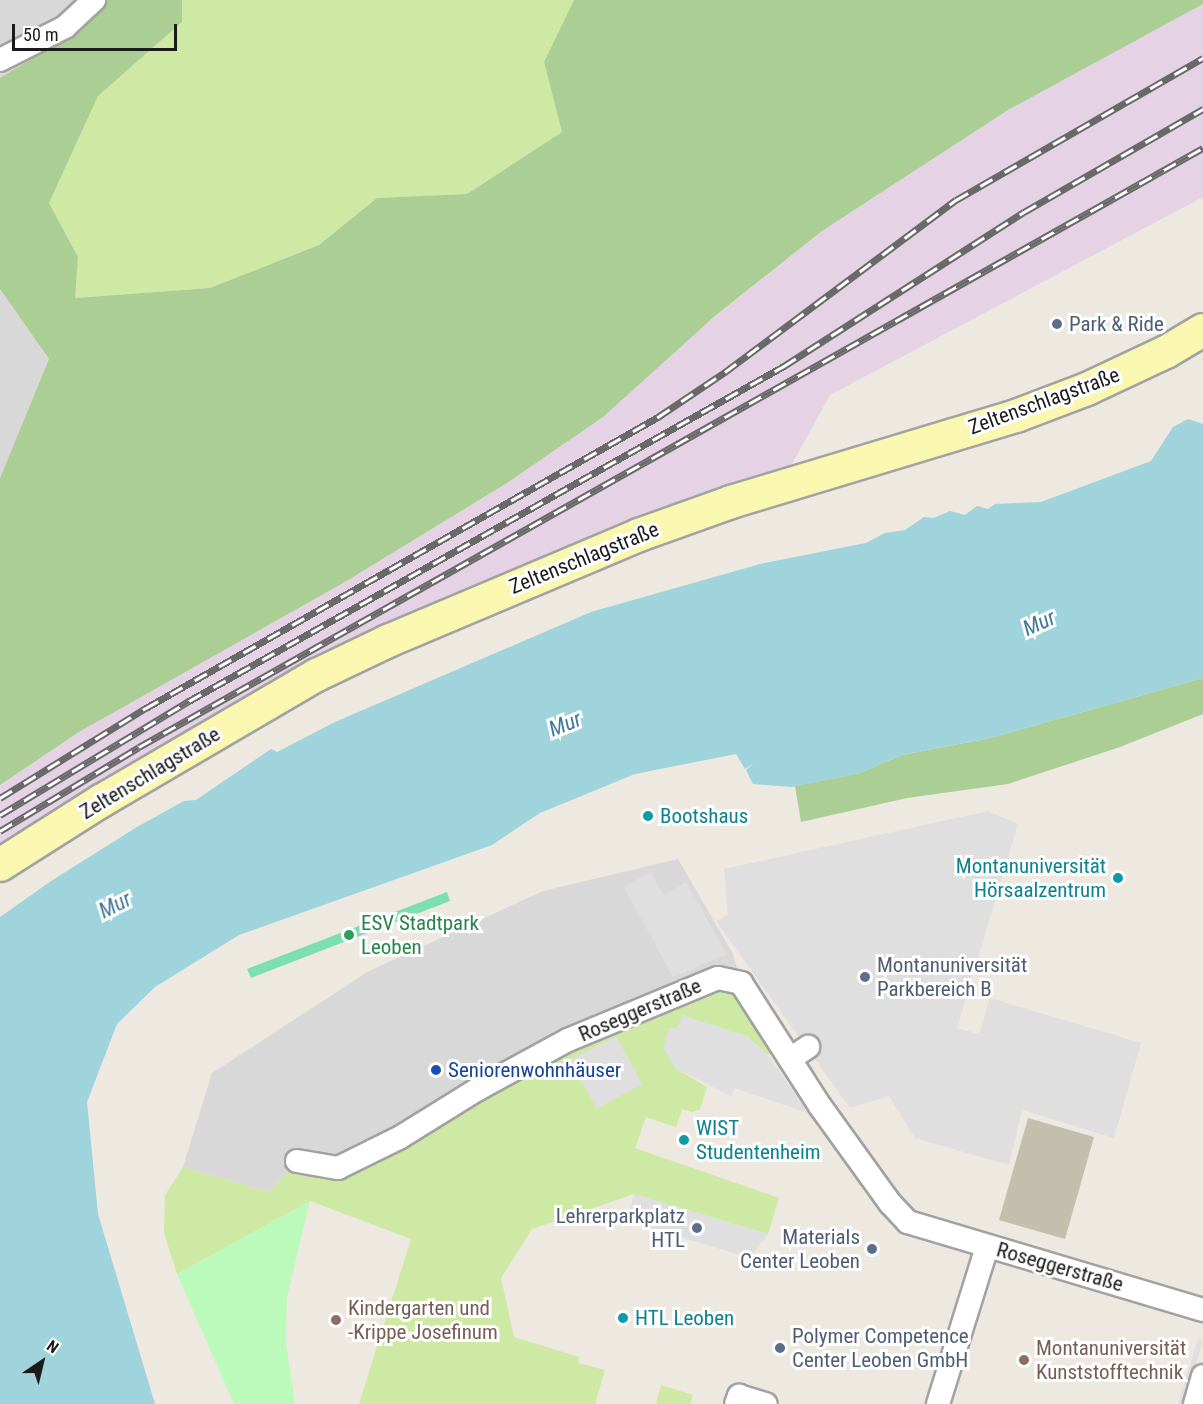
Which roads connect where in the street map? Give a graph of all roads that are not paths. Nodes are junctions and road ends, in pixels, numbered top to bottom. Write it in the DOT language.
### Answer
graph roads {
  1 [pos="94,0"];
  2 [pos="0,60"];
  3 [pos="1203,330"];
  4 [pos="0,865"];
  5 [pos="297,1161"];
  6 [pos="987,1247"];
  7 [pos="1203,1310"];
  8 [pos="1203,1376"];
  9 [pos="737,1400"];
  10 [pos="766,1404"];
  11 [pos="938,1404"];
  12 [pos="1195,1404"];
  1 -- 2 [label="street"];
  3 -- 4 [label="main road, Zeltenschlagstraße"];
  5 -- 6 [label="street, Roseggerstraße"];
  6 -- 7 [label="street, Roseggerstraße"];
  6 -- 11 [label="street"];
  8 -- 12 [label="street"];
  9 -- 10 [label="street"];
}
